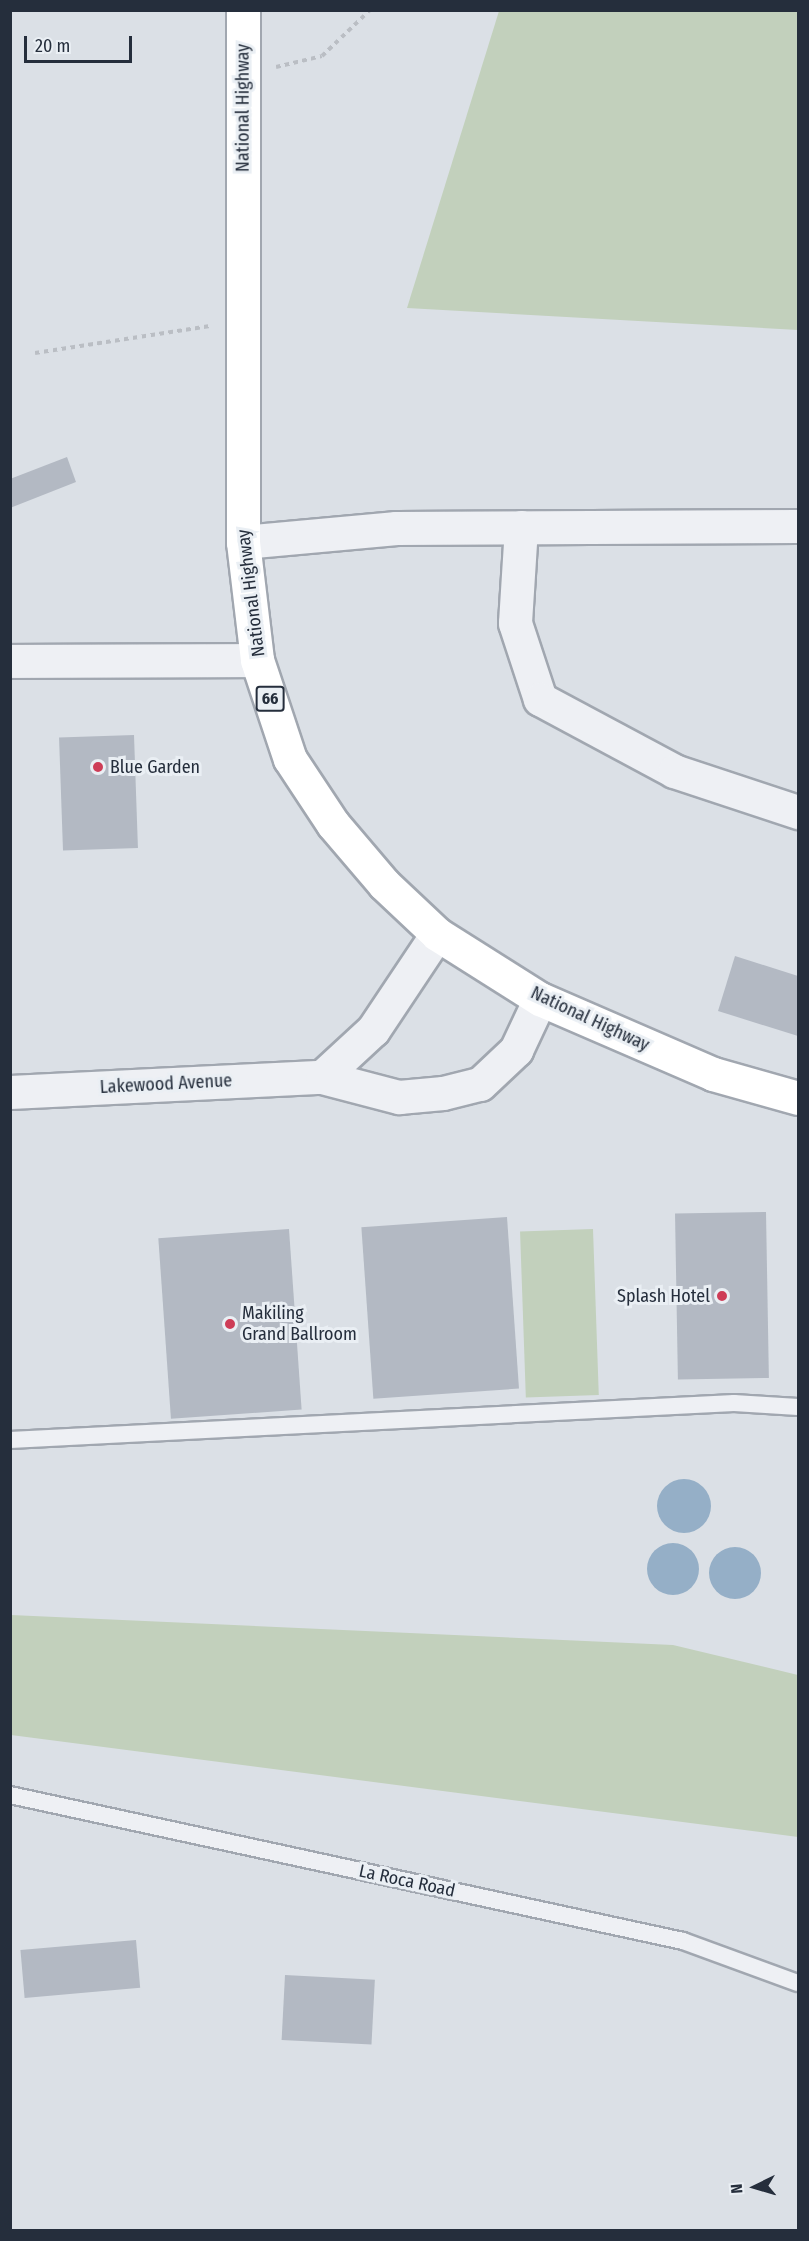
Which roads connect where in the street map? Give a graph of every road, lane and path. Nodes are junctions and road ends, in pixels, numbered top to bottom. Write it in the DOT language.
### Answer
graph roads {
  1 [pos="243,10"];
  2 [pos="370,10"];
  3 [pos="515,10"];
  4 [pos="523,10"];
  5 [pos="243,75"];
  6 [pos="240,321"];
  7 [pos="35,353"];
  8 [pos="521,526"];
  9 [pos="798,526"];
  10 [pos="243,542"];
  11 [pos="257,660"];
  12 [pos="10,661"];
  13 [pos="798,812"];
  14 [pos="437,934"];
  15 [pos="540,999"];
  16 [pos="322,1077"];
  17 [pos="10,1092"];
  18 [pos="798,1098"];
  19 [pos="798,1407"];
  20 [pos="10,1440"];
  21 [pos="10,1795"];
  22 [pos="798,1983"];
  1 -- 5 [label="main road, National Highway / 66"];
  2 -- 5 [label="path"];
  3 -- 4 [label="path"];
  5 -- 6 [label="main road, National Highway / 66"];
  6 -- 7 [label="path"];
  6 -- 10 [label="main road, National Highway / 66"];
  8 -- 9 [label="street"];
  8 -- 10 [label="street"];
  8 -- 13 [label="street"];
  10 -- 11 [label="main road, National Highway / 66"];
  11 -- 12 [label="street"];
  11 -- 14 [label="main road, National Highway / 66"];
  14 -- 15 [label="main road, National Highway / 66"];
  14 -- 16 [label="street"];
  15 -- 16 [label="street, Lakewood Avenue"];
  15 -- 18 [label="main road, National Highway / 66"];
  16 -- 17 [label="street, Lakewood Avenue"];
  19 -- 20 [label="lane"];
  21 -- 22 [label="lane, La Roca Road"];
}
